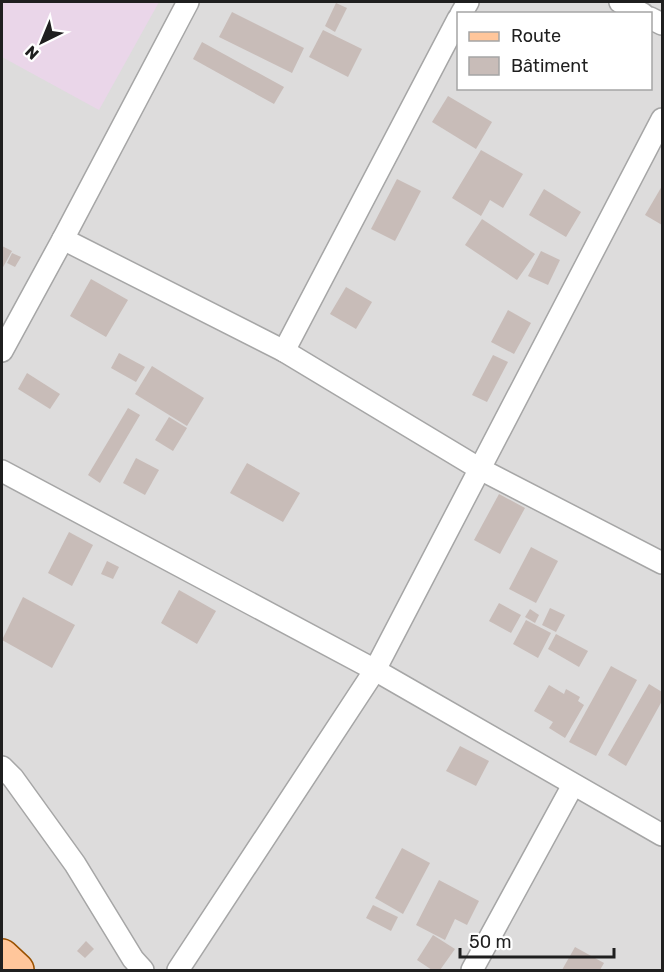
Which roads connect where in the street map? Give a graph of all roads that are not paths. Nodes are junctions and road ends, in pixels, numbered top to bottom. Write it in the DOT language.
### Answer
graph roads {
  1 [pos="188,2"];
  2 [pos="620,2"];
  3 [pos="639,12"];
  4 [pos="457,23"];
  5 [pos="663,119"];
  6 [pos="63,239"];
  7 [pos="2,351"];
  8 [pos="284,351"];
  9 [pos="480,469"];
  10 [pos="2,471"];
  11 [pos="663,563"];
  12 [pos="375,670"];
  13 [pos="2,767"];
  14 [pos="573,785"];
  15 [pos="663,835"];
  16 [pos="2,956"];
  17 [pos="17,970"];
  18 [pos="143,970"];
  19 [pos="178,970"];
  20 [pos="472,970"];
  1 -- 6 [label="street"];
  2 -- 3 [label="street"];
  4 -- 8 [label="street"];
  5 -- 9 [label="street"];
  6 -- 7 [label="street"];
  6 -- 8 [label="street"];
  8 -- 9 [label="street"];
  9 -- 11 [label="street"];
  9 -- 12 [label="street"];
  10 -- 12 [label="street"];
  12 -- 14 [label="street"];
  12 -- 19 [label="street"];
  13 -- 18 [label="street"];
  14 -- 15 [label="street"];
  14 -- 20 [label="street"];
  16 -- 17 [label="main road"];
}
